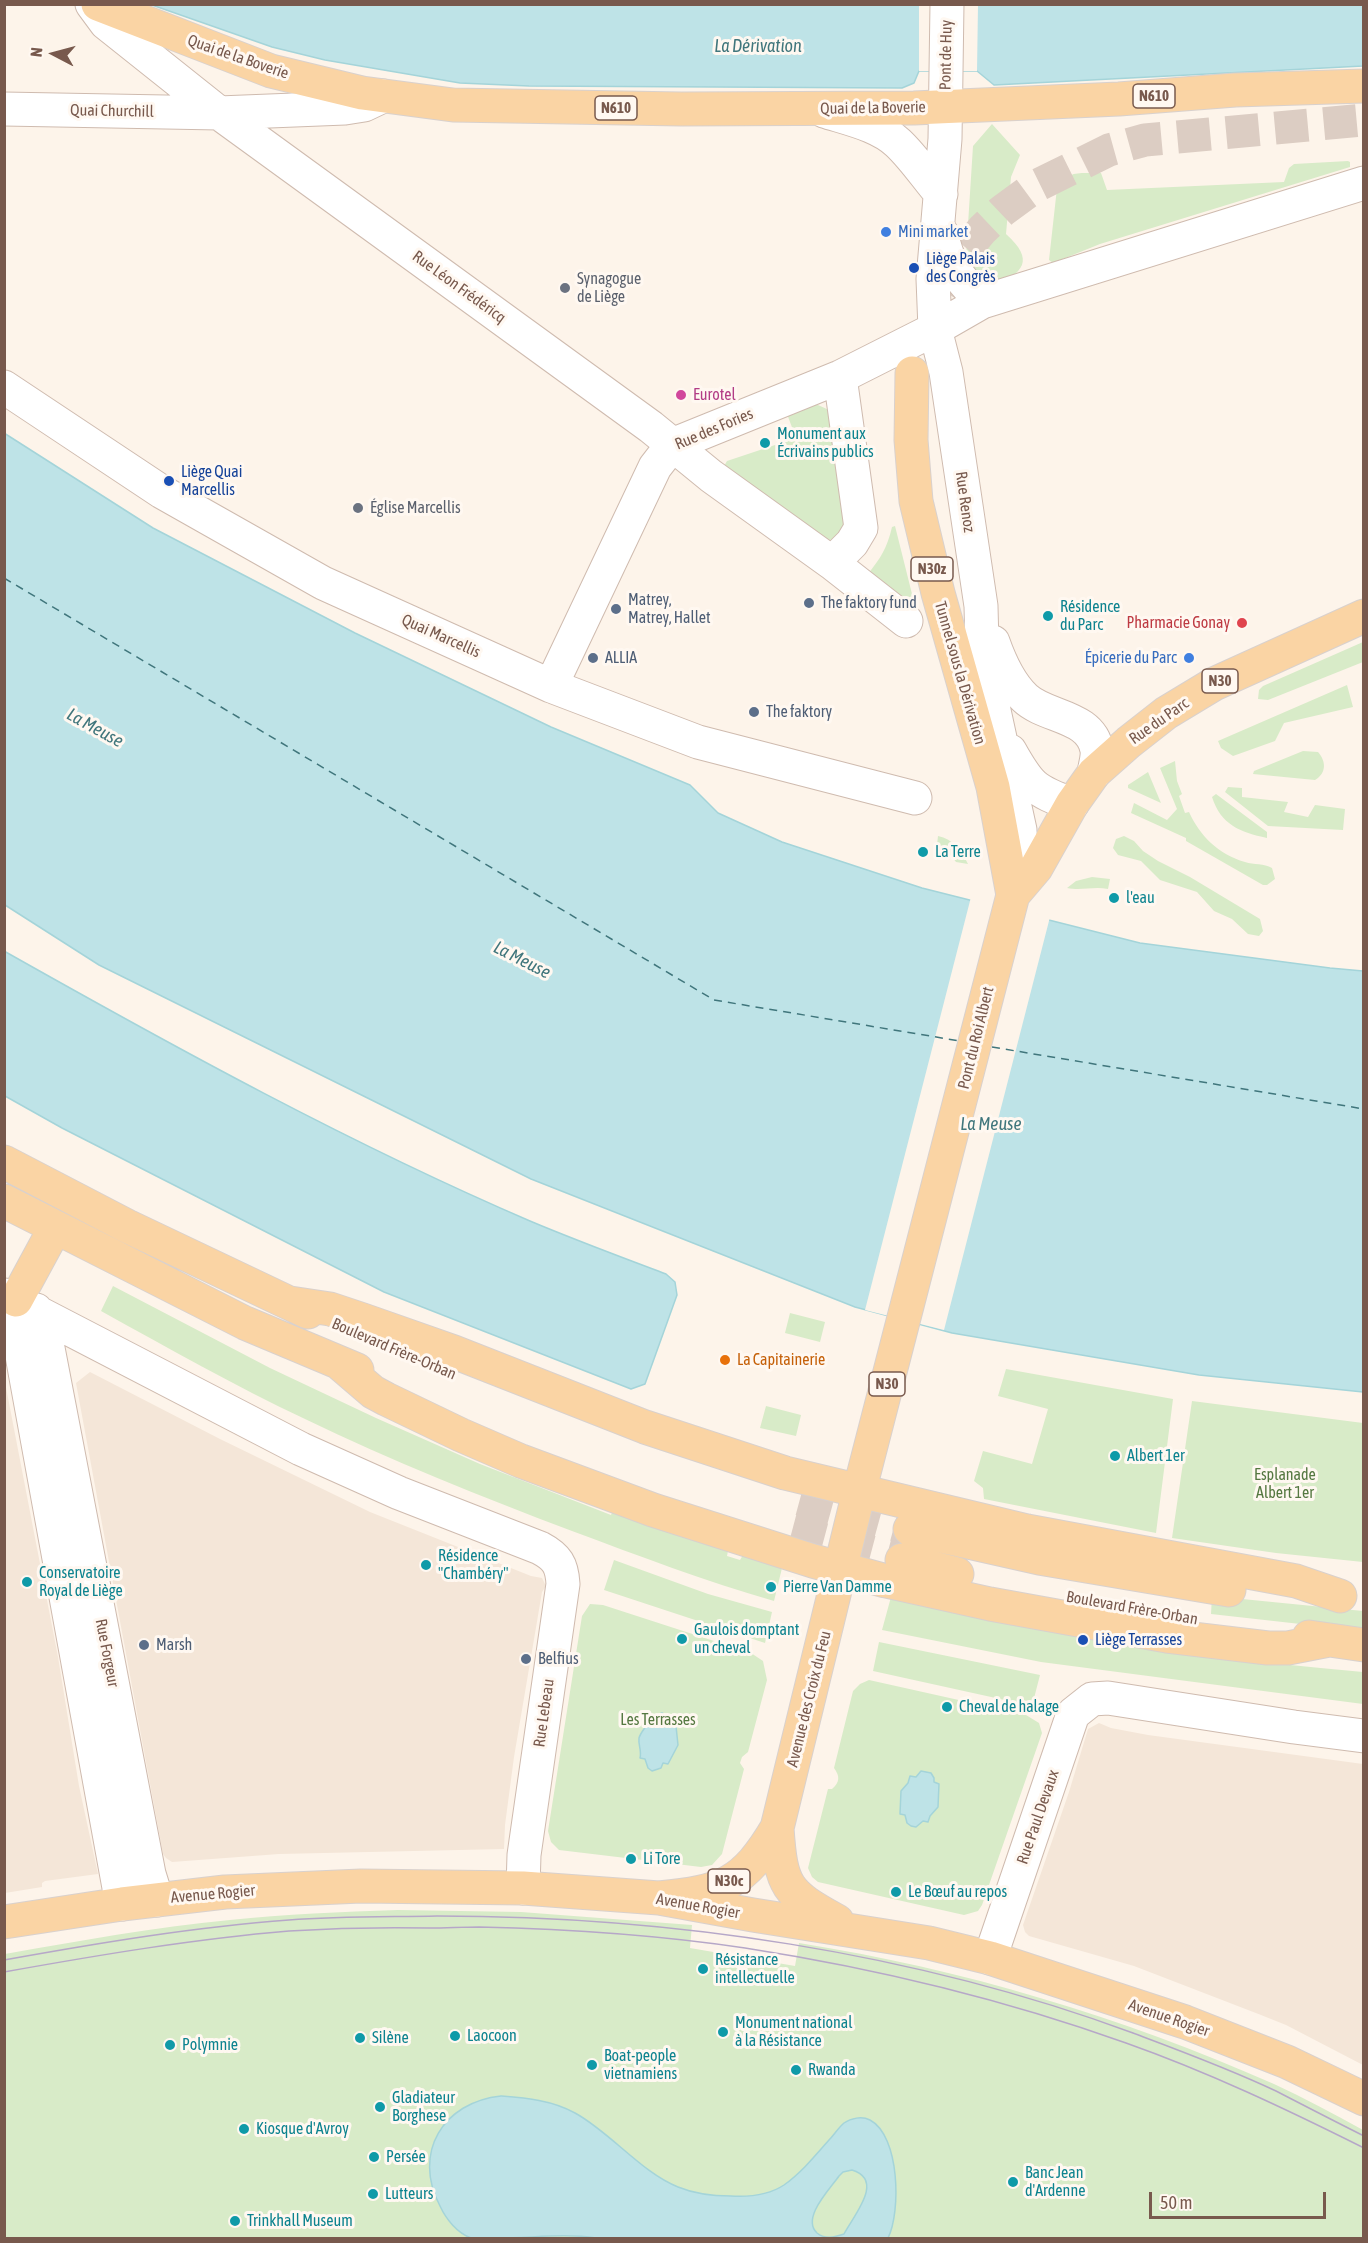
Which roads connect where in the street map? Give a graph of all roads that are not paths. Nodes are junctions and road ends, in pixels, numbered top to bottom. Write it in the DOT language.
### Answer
graph roads {
  1 [pos="92,4"];
  2 [pos="98,4"];
  3 [pos="947,4"];
  4 [pos="1364,86"];
  5 [pos="383,96"];
  6 [pos="945,106"];
  7 [pos="4,109"];
  8 [pos="817,109"];
  9 [pos="219,113"];
  10 [pos="1364,183"];
  11 [pos="940,208"];
  12 [pos="982,302"];
  13 [pos="934,329"];
  14 [pos="912,373"];
  15 [pos="840,377"];
  16 [pos="4,387"];
  17 [pos="672,445"];
  18 [pos="831,563"];
  19 [pos="981,606"];
  20 [pos="1364,616"];
  21 [pos="906,621"];
  22 [pos="551,686"];
  23 [pos="999,731"];
  24 [pos="1094,773"];
  25 [pos="915,798"];
  26 [pos="1072,804"];
  27 [pos="1011,901"];
  28 [pos="4,1162"];
  29 [pos="4,1201"];
  30 [pos="65,1233"];
  31 [pos="19,1302"];
  32 [pos="290,1303"];
  33 [pos="338,1362"];
  34 [pos="859,1492"];
  35 [pos="800,1499"];
  36 [pos="910,1528"];
  37 [pos="792,1531"];
  38 [pos="902,1560"];
  39 [pos="841,1569"];
  40 [pos="1352,1597"];
  41 [pos="1329,1640"];
  42 [pos="1364,1645"];
  43 [pos="1364,1736"];
  44 [pos="777,1828"];
  45 [pos="127,1842"];
  46 [pos="523,1888"];
  47 [pos="659,1898"];
  48 [pos="157,1900"];
  49 [pos="122,1904"];
  50 [pos="4,1922"];
  51 [pos="852,1929"];
  52 [pos="990,1958"];
  53 [pos="1364,2099"];
  1 -- 9 [label="street, Rue Léon Frédéricq"];
  2 -- 5 [label="main road, Quai de la Boverie / N610"];
  3 -- 6 [label="street, Pont de Huy"];
  4 -- 6 [label="main road, Quai de la Boverie / N610"];
  5 -- 8 [label="main road, Quai de la Boverie / N610"];
  5 -- 9 [label="street, Quai de la Boverie"];
  6 -- 8 [label="main road, Quai de la Boverie / N610"];
  6 -- 11 [label="street, Rue Renoz"];
  7 -- 9 [label="street, Quai Churchill"];
  8 -- 11 [label="street"];
  9 -- 17 [label="street, Rue Léon Frédéricq"];
  10 -- 12 [label="street"];
  11 -- 12 [label="street"];
  11 -- 13 [label="street, Rue Renoz"];
  12 -- 13 [label="street"];
  13 -- 15 [label="street, Rue des Fories"];
  13 -- 19 [label="street, Rue Renoz"];
  14 -- 27 [label="main road, Tunnel sous la Dérivation / N30z"];
  15 -- 17 [label="street, Rue des Fories"];
  15 -- 18 [label="street"];
  16 -- 22 [label="street, Quai Marcellis"];
  17 -- 18 [label="street, Rue Léon Frédéricq"];
  17 -- 22 [label="street, Rue des Fories"];
  18 -- 21 [label="street, Rue Léon Frédéricq"];
  19 -- 23 [label="street, Rue Renoz"];
  19 -- 24 [label="street"];
  20 -- 24 [label="main road, Rue du Parc / N30"];
  22 -- 25 [label="street, Quai Marcellis"];
  23 -- 26 [label="street"];
  23 -- 27 [label="street, Rue Renoz"];
  24 -- 26 [label="main road, Rue du Parc / N30"];
  26 -- 27 [label="main road, Rue du Parc / N30"];
  27 -- 34 [label="main road, Pont du Roi Albert / N30"];
  28 -- 32 [label="main road, Boulevard Frère-Orban"];
  29 -- 30 [label="main road, Boulevard Frère-Orban"];
  30 -- 31 [label="main road"];
  30 -- 33 [label="main road, Boulevard Frère-Orban"];
  31 -- 45 [label="street, Rue Forgeur"];
  31 -- 46 [label="street, Rue Lebeau"];
  32 -- 34 [label="main road"];
  32 -- 35 [label="main road, Boulevard Frère-Orban"];
  33 -- 37 [label="main road, Boulevard Frère-Orban"];
  33 -- 39 [label="main road"];
  34 -- 39 [label="main road"];
  34 -- 40 [label="main road"];
  36 -- 40 [label="main road, Boulevard Frère-Orban"];
  38 -- 41 [label="main road, Boulevard Frère-Orban"];
  39 -- 41 [label="main road"];
  39 -- 44 [label="main road, Avenue des Croix du Feu"];
  41 -- 42 [label="main road, Boulevard Frère-Orban"];
  43 -- 52 [label="street, Rue Paul Devaux"];
  44 -- 47 [label="main road, N30c"];
  44 -- 51 [label="main road"];
  45 -- 48 [label="street, Rue Forgeur"];
  45 -- 49 [label="street, Rue Forgeur"];
  46 -- 47 [label="main road, Avenue Rogier"];
  46 -- 48 [label="main road, Avenue Rogier"];
  47 -- 51 [label="main road, Avenue Rogier"];
  48 -- 49 [label="main road, Avenue Rogier"];
  49 -- 50 [label="main road, Avenue Rogier"];
  51 -- 52 [label="main road, Avenue Rogier"];
  52 -- 53 [label="main road, Avenue Rogier"];
}
